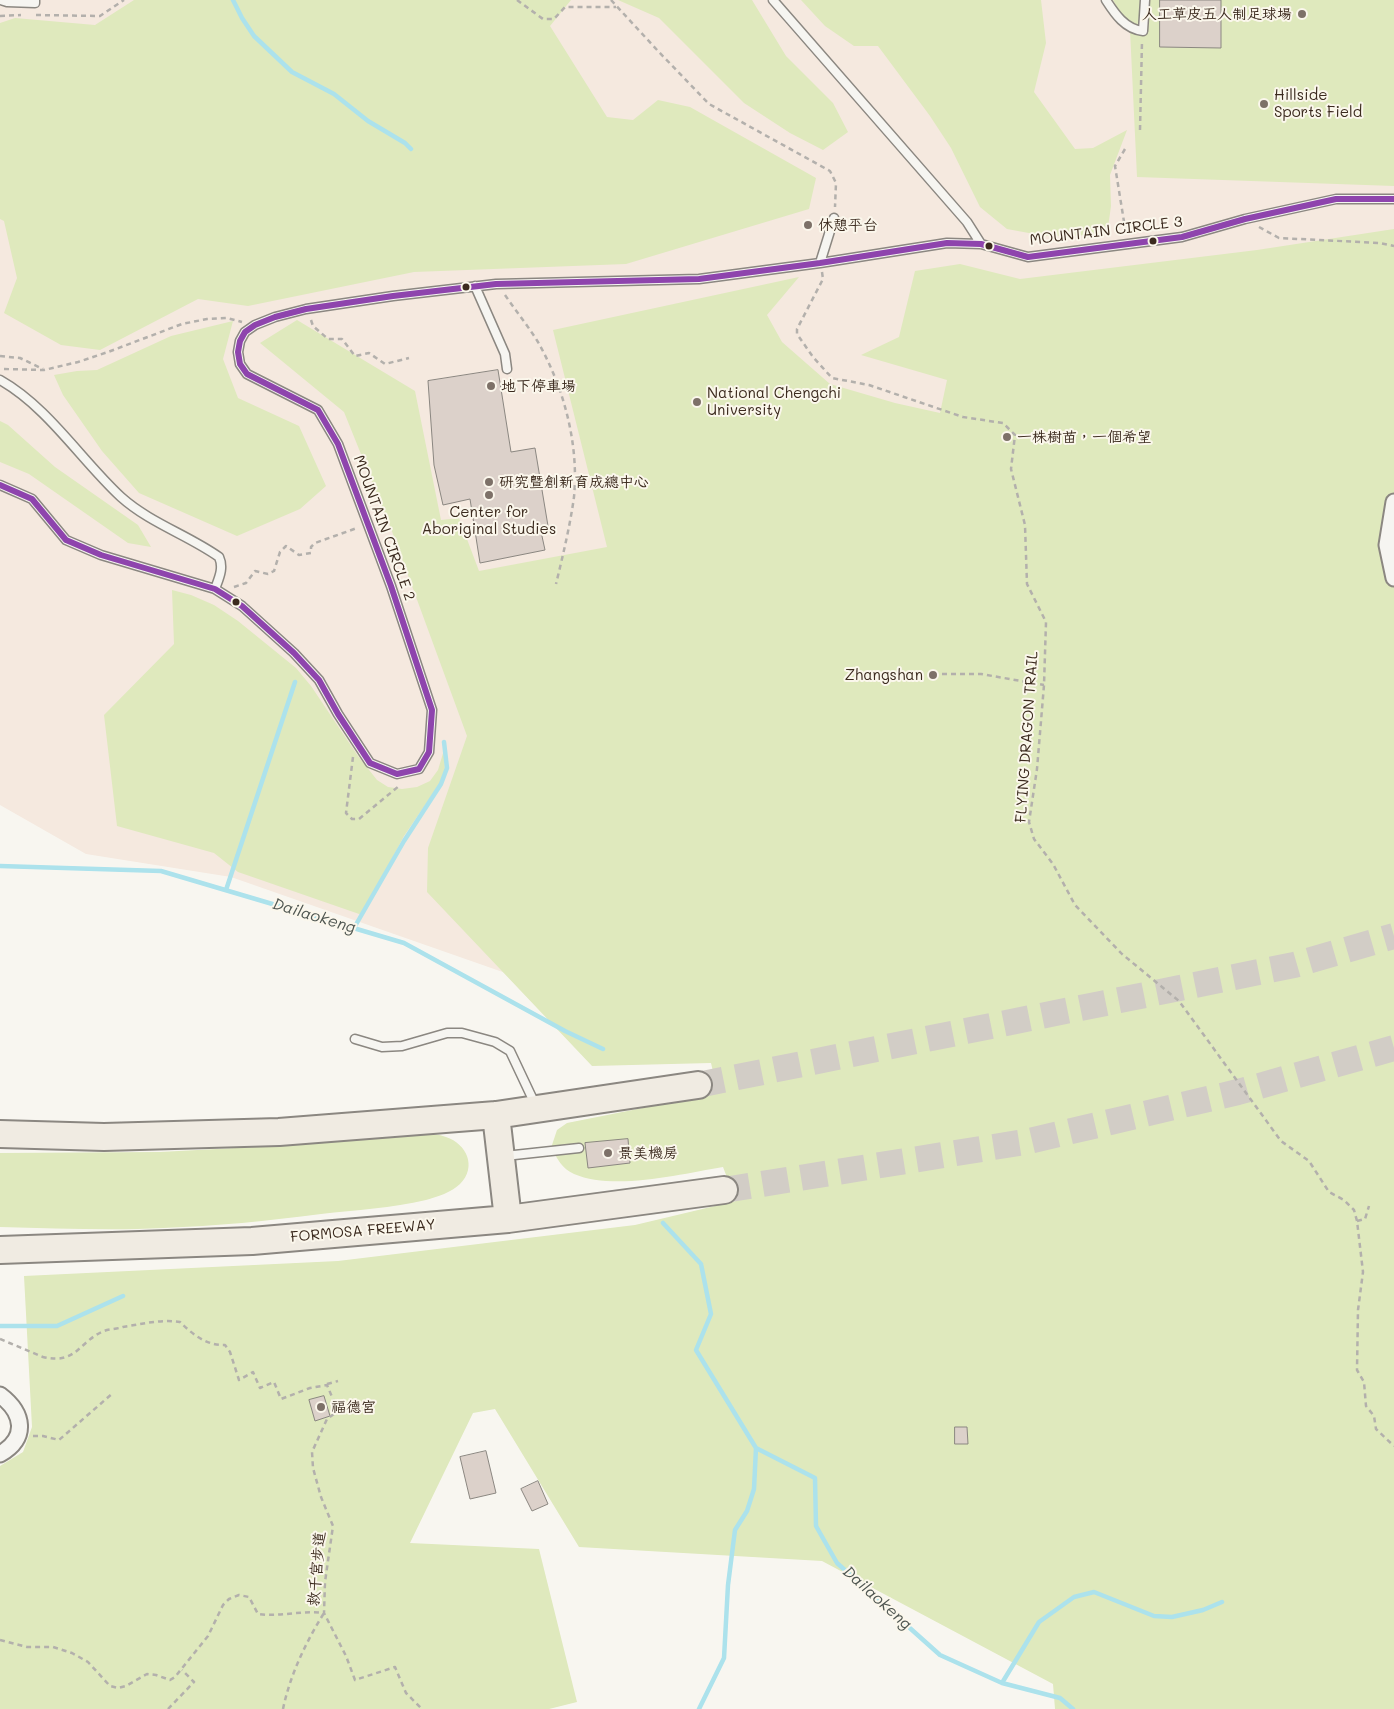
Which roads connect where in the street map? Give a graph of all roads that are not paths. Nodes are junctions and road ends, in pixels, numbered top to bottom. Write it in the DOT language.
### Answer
graph roads {
  1 [pos="1,0"];
  2 [pos="35,0"];
  3 [pos="773,0"];
  4 [pos="1106,0"];
  5 [pos="1146,0"];
  6 [pos="1394,199"];
  7 [pos="834,218"];
  8 [pos="981,244"];
  9 [pos="820,264"];
  10 [pos="475,286"];
  11 [pos="507,369"];
  12 [pos="0,380"];
  13 [pos="0,485"];
  14 [pos="1394,502"];
  15 [pos="1394,578"];
  16 [pos="215,589"];
  17 [pos="355,1038"];
  18 [pos="698,1085"];
  19 [pos="537,1108"];
  20 [pos="496,1114"];
  21 [pos="0,1134"];
  22 [pos="579,1148"];
  23 [pos="501,1157"];
  24 [pos="724,1190"];
  25 [pos="508,1219"];
  26 [pos="0,1250"];
  27 [pos="0,1395"];
  28 [pos="0,1454"];
  1 -- 2 [label="lane"];
  3 -- 8 [label="lane"];
  4 -- 5 [label="lane"];
  6 -- 8 [label="lane, MOUNTAIN CIRCLE 3"];
  7 -- 9 [label="lane"];
  8 -- 9 [label="lane, MOUNTAIN CIRCLE 3"];
  9 -- 10 [label="lane, MOUNTAIN CIRCLE 2"];
  10 -- 11 [label="lane"];
  10 -- 16 [label="lane, MOUNTAIN CIRCLE 2"];
  12 -- 16 [label="lane"];
  13 -- 16 [label="lane"];
  14 -- 15 [label="street"];
  17 -- 19 [label="lane"];
  18 -- 19 [label="highway"];
  19 -- 20 [label="highway"];
  20 -- 21 [label="highway"];
  20 -- 23 [label="highway"];
  22 -- 23 [label="lane"];
  23 -- 25 [label="highway"];
  24 -- 25 [label="highway, FORMOSA FREEWAY"];
  25 -- 26 [label="highway, FORMOSA FREEWAY"];
  27 -- 28 [label="street"];
}
